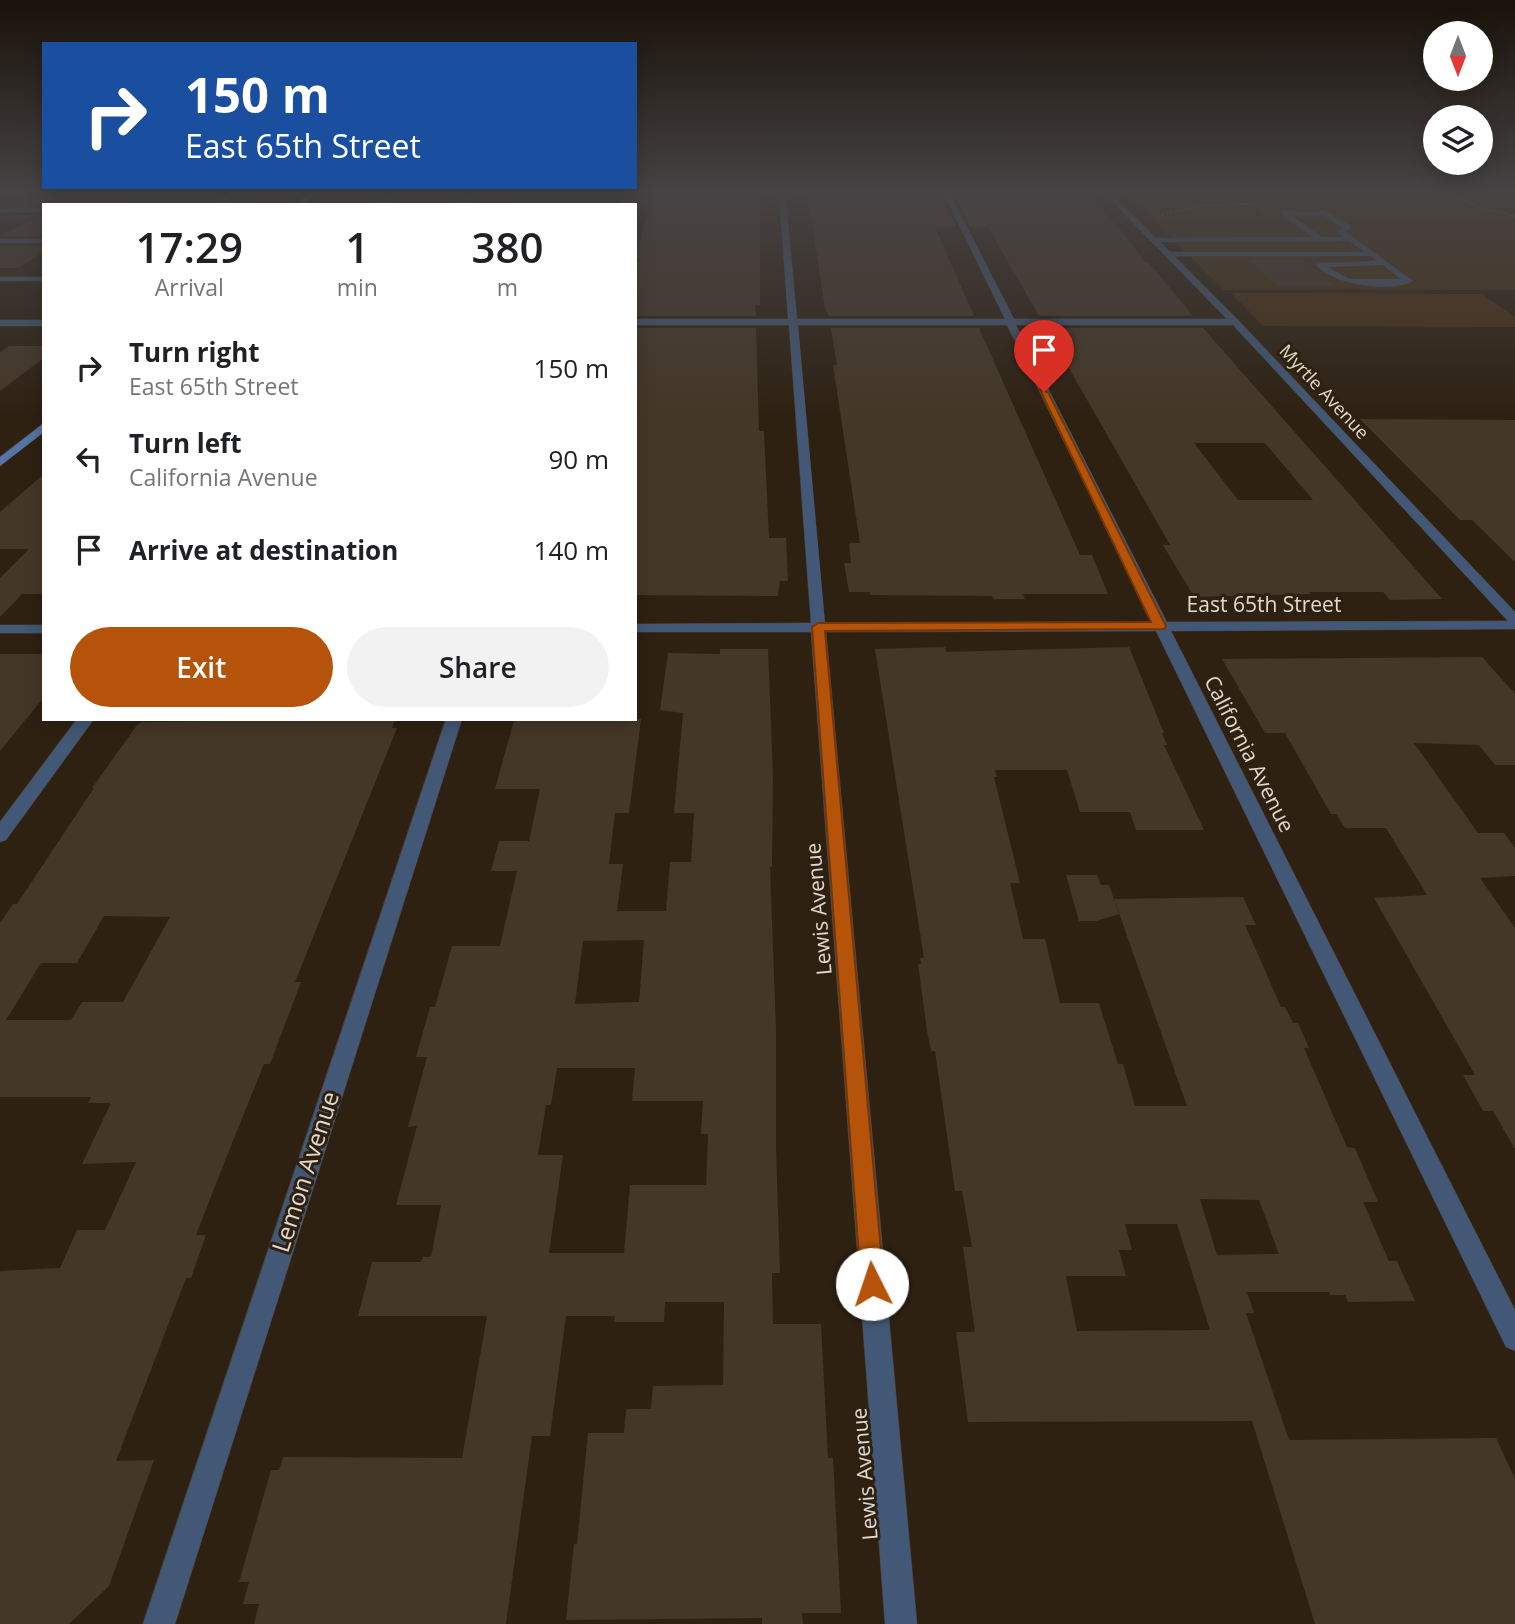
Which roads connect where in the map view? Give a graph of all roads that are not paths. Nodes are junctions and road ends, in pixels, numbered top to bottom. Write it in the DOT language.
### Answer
graph roads {
  1 [pos="788,266"];
  2 [pos="982,266"];
  3 [pos="1179,266"];
  4 [pos="1321,266"];
  5 [pos="1390,266"];
  6 [pos="0,279"];
  7 [pos="42,279"];
  8 [pos="637,321"];
  9 [pos="793,321"];
  10 [pos="1009,322"];
  11 [pos="1235,322"];
  12 [pos="0,323"];
  13 [pos="42,323"];
  14 [pos="42,428"];
  15 [pos="3,458"];
  16 [pos="1515,622"];
  17 [pos="1160,626"];
  18 [pos="818,627"];
  19 [pos="637,628"];
  20 [pos="0,629"];
  21 [pos="42,629"];
  22 [pos="85,721"];
  23 [pos="453,721"];
  24 [pos="0,835"];
  25 [pos="1515,1338"];
  26 [pos="159,1624"];
  27 [pos="901,1624"];
  1 -- 9 [label="street, Lewis Avenue"];
  2 -- 10 [label="street, California Avenue"];
  3 -- 11 [label="street, Myrtle Avenue"];
  4 -- 5 [label="street"];
  6 -- 7 [label="street"];
  8 -- 9 [label="street"];
  9 -- 10 [label="street"];
  9 -- 18 [label="street, Lewis Avenue"];
  10 -- 11 [label="street"];
  10 -- 17 [label="street, California Avenue"];
  11 -- 16 [label="street, Myrtle Avenue"];
  12 -- 13 [label="street"];
  14 -- 15 [label="street"];
  16 -- 17 [label="street, East 65th Street"];
  17 -- 18 [label="street, East 65th Street"];
  17 -- 25 [label="street, California Avenue"];
  18 -- 19 [label="street, East 65th Street"];
  18 -- 27 [label="street, Lewis Avenue"];
  20 -- 21 [label="street"];
  22 -- 24 [label="street"];
  23 -- 26 [label="street, Lemon Avenue"];
}
